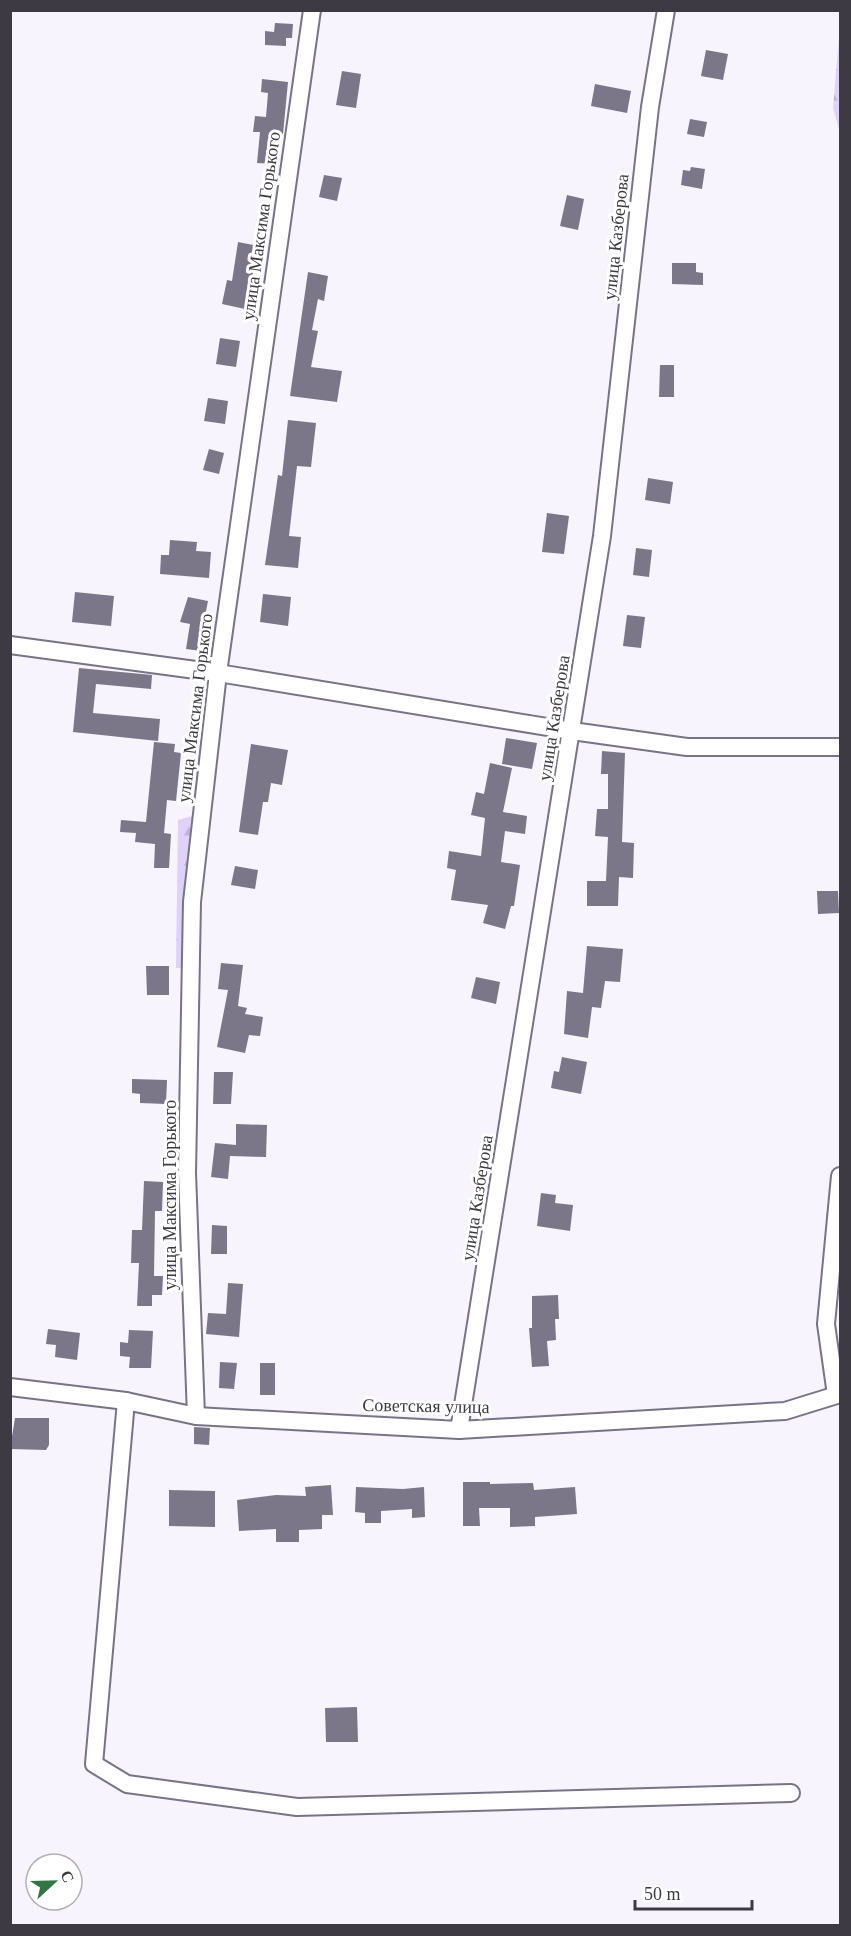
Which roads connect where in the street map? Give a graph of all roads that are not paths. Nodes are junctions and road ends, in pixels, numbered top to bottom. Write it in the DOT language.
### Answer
graph roads {
  1 [pos="312,10"];
  2 [pos="666,10"];
  3 [pos="10,645"];
  4 [pos="218,673"];
  5 [pos="572,731"];
  6 [pos="840,747"];
  7 [pos="840,1176"];
  8 [pos="10,1387"];
  9 [pos="838,1394"];
  10 [pos="126,1401"];
  11 [pos="195,1416"];
  12 [pos="459,1430"];
  13 [pos="791,1793"];
  1 -- 4 [label="street, улица Максима Горького"];
  2 -- 5 [label="street, улица Казберова"];
  3 -- 4 [label="street"];
  4 -- 5 [label="street"];
  4 -- 11 [label="street, улица Максима Горького"];
  5 -- 6 [label="street"];
  5 -- 12 [label="street, улица Казберова"];
  7 -- 9 [label="street"];
  8 -- 10 [label="street, Советская улица"];
  9 -- 12 [label="street, Советская улица"];
  10 -- 11 [label="street, Советская улица"];
  10 -- 13 [label="street"];
  11 -- 12 [label="street, Советская улица"];
}
